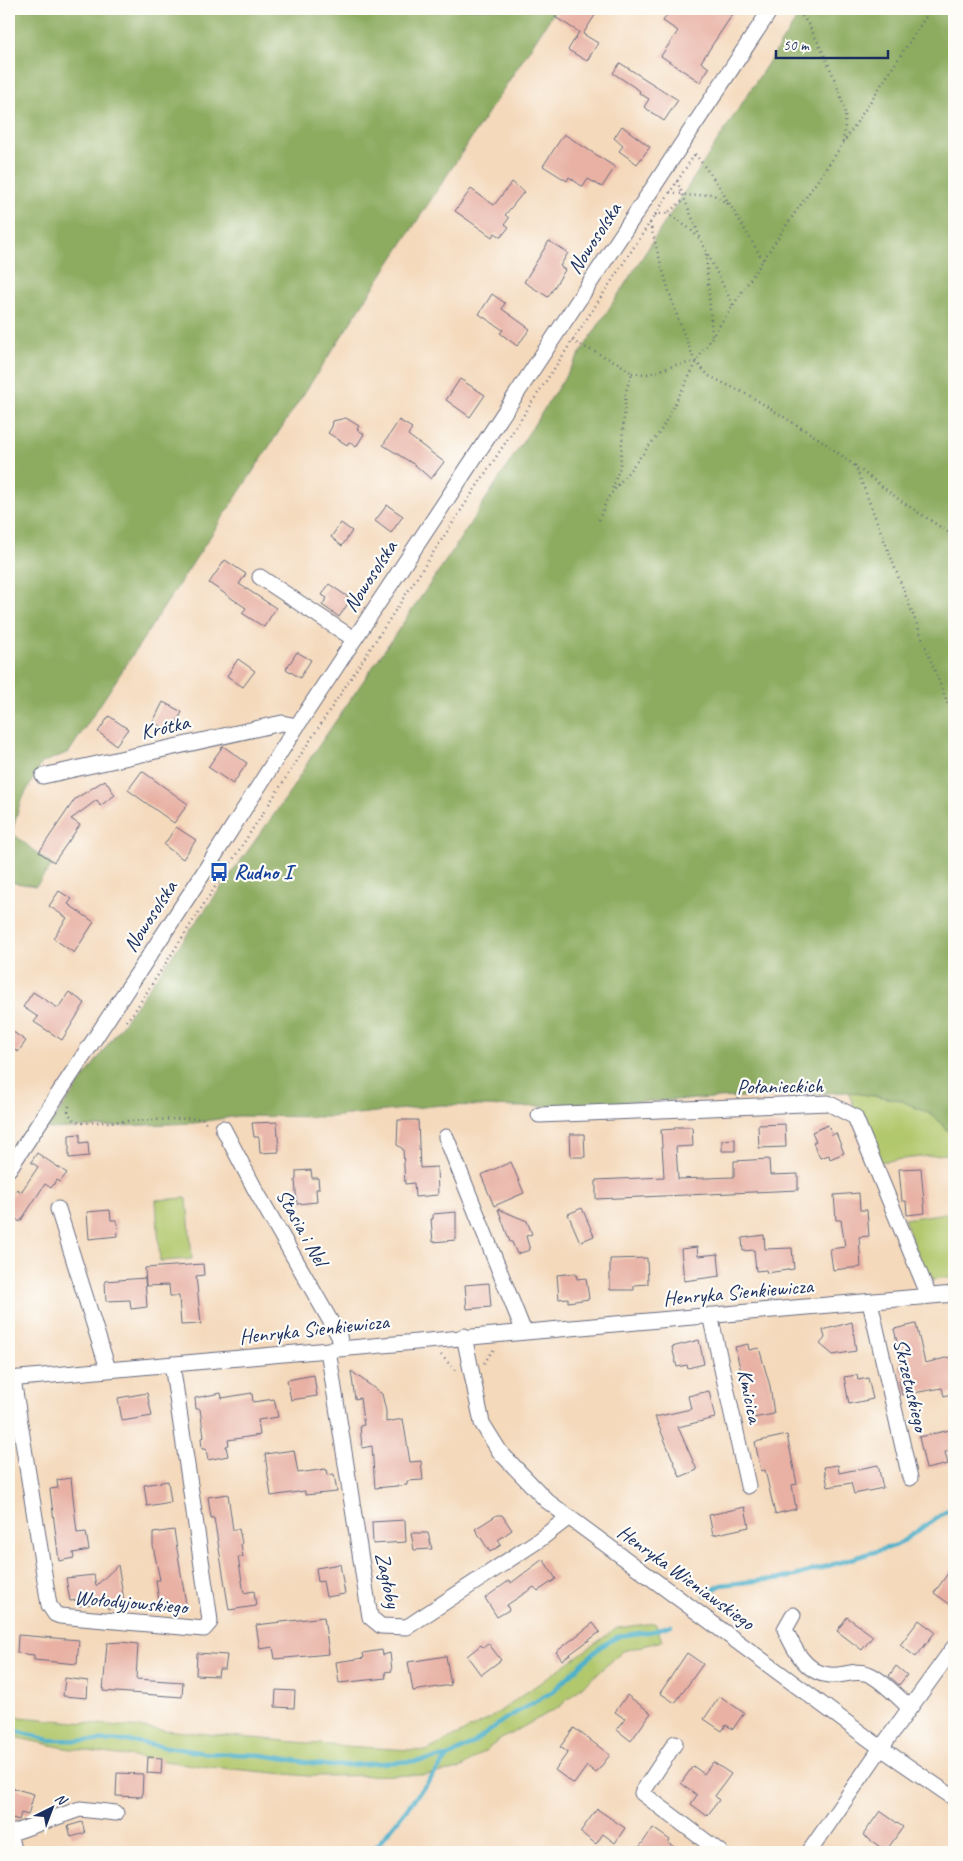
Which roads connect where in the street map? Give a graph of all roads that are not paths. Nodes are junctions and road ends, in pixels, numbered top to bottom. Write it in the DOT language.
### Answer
graph roads {
  1 [pos="771,9"];
  2 [pos="260,577"];
  3 [pos="354,639"];
  4 [pos="296,726"];
  5 [pos="43,776"];
  6 [pos="539,1115"];
  7 [pos="223,1128"];
  8 [pos="446,1137"];
  9 [pos="9,1169"];
  10 [pos="58,1209"];
  11 [pos="954,1294"];
  12 [pos="929,1296"];
  13 [pos="870,1302"];
  14 [pos="710,1315"];
  15 [pos="524,1332"];
  16 [pos="464,1336"];
  17 [pos="334,1349"];
  18 [pos="172,1364"];
  19 [pos="108,1370"];
  20 [pos="11,1379"];
  21 [pos="910,1478"];
  22 [pos="748,1486"];
  23 [pos="569,1517"];
  24 [pos="794,1614"];
  25 [pos="954,1647"];
  26 [pos="910,1708"];
  27 [pos="675,1743"];
  28 [pos="882,1748"];
  29 [pos="954,1798"];
  30 [pos="116,1814"];
  31 [pos="9,1835"];
  32 [pos="14,1852"];
  33 [pos="720,1852"];
  34 [pos="809,1852"];
  1 -- 3 [label="street, Nowosolska"];
  2 -- 3 [label="street"];
  3 -- 4 [label="street, Nowosolska"];
  4 -- 5 [label="street, Krótka"];
  4 -- 9 [label="street, Nowosolska"];
  6 -- 12 [label="street, Połanieckich"];
  7 -- 17 [label="street, Stasia i Nel"];
  8 -- 15 [label="street"];
  10 -- 19 [label="street"];
  11 -- 12 [label="street, Henryka Sienkiewicza"];
  12 -- 13 [label="street, Henryka Sienkiewicza"];
  13 -- 14 [label="street, Henryka Sienkiewicza"];
  13 -- 21 [label="street, Skrzetuskiego"];
  14 -- 15 [label="street, Henryka Sienkiewicza"];
  14 -- 22 [label="street, Kmicica"];
  15 -- 16 [label="street, Henryka Sienkiewicza"];
  16 -- 17 [label="street, Henryka Sienkiewicza"];
  16 -- 23 [label="street, Henryka Wieniawskiego"];
  17 -- 18 [label="street, Henryka Sienkiewicza"];
  17 -- 23 [label="street, Zagłoby"];
  18 -- 19 [label="street, Henryka Sienkiewicza"];
  18 -- 20 [label="street, Wołodyjowskiego"];
  19 -- 20 [label="street, Henryka Sienkiewicza"];
  23 -- 28 [label="street, Henryka Wieniawskiego"];
  24 -- 26 [label="street"];
  25 -- 26 [label="street"];
  26 -- 28 [label="street"];
  27 -- 33 [label="street"];
  28 -- 29 [label="street, Henryka Wieniawskiego"];
  28 -- 34 [label="street"];
  30 -- 31 [label="street"];
  31 -- 32 [label="street"];
}
